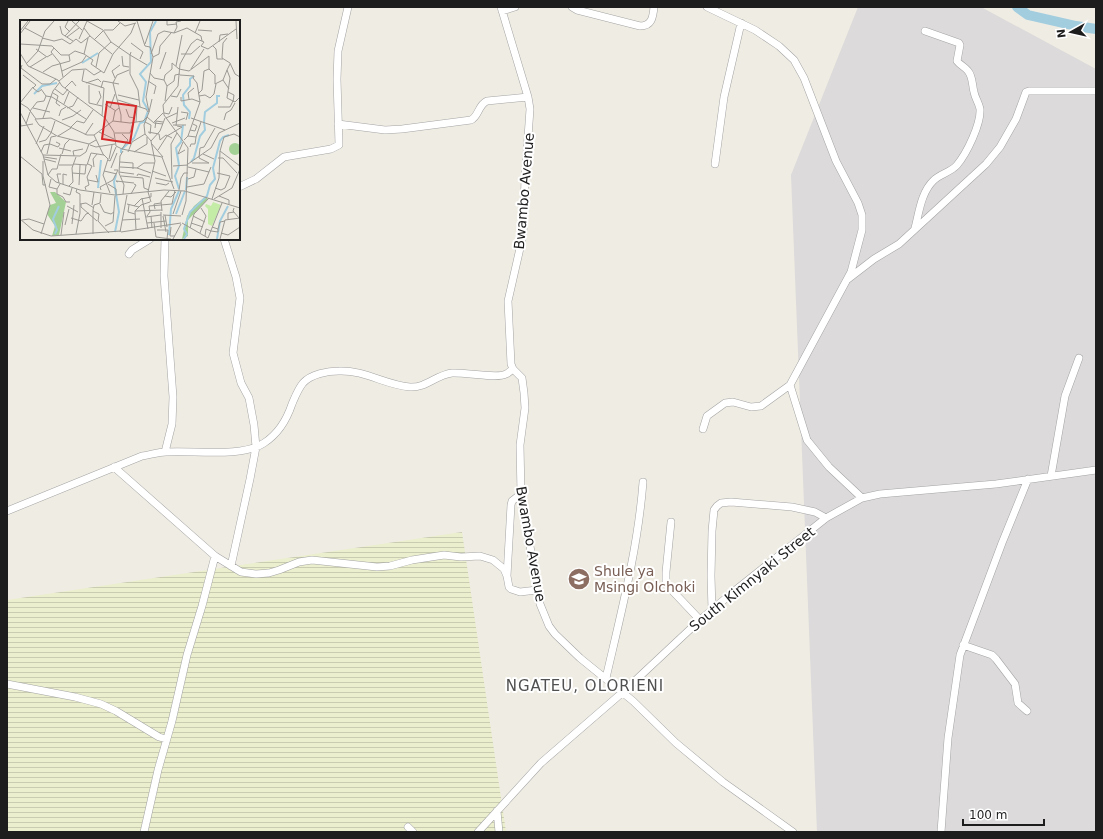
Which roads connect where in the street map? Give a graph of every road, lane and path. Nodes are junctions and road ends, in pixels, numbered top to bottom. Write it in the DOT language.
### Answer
graph roads {
  1 [pos="348,7"];
  2 [pos="515,7"];
  3 [pos="572,7"];
  4 [pos="654,7"];
  5 [pos="707,7"];
  6 [pos="502,9"];
  7 [pos="741,23"];
  8 [pos="925,31"];
  9 [pos="1096,90"];
  10 [pos="528,97"];
  11 [pos="338,124"];
  12 [pos="715,164"];
  13 [pos="240,187"];
  14 [pos="915,229"];
  15 [pos="149,240"];
  16 [pos="165,240"];
  17 [pos="224,240"];
  18 [pos="129,254"];
  19 [pos="846,281"];
  20 [pos="1078,358"];
  21 [pos="513,369"];
  22 [pos="790,385"];
  23 [pos="702,429"];
  24 [pos="256,447"];
  25 [pos="165,452"];
  26 [pos="114,467"];
  27 [pos="1096,470"];
  28 [pos="1051,476"];
  29 [pos="1028,479"];
  30 [pos="643,482"];
  31 [pos="521,494"];
  32 [pos="862,498"];
  33 [pos="7,511"];
  34 [pos="826,518"];
  35 [pos="671,522"];
  36 [pos="215,556"];
  37 [pos="231,566"];
  38 [pos="507,576"];
  39 [pos="537,590"];
  40 [pos="712,610"];
  41 [pos="700,620"];
  42 [pos="963,645"];
  43 [pos="606,678"];
  44 [pos="7,684"];
  45 [pos="623,692"];
  46 [pos="1027,711"];
  47 [pos="166,739"];
  48 [pos="496,811"];
  49 [pos="144,832"];
  50 [pos="478,832"];
  51 [pos="500,832"];
  52 [pos="793,832"];
  53 [pos="941,832"];
  1 -- 11 [label="street"];
  2 -- 6 [label="street"];
  3 -- 4 [label="street"];
  5 -- 7 [label="street"];
  6 -- 10 [label="street, Bwambo Avenue"];
  7 -- 12 [label="street"];
  7 -- 19 [label="street"];
  8 -- 14 [label="street"];
  9 -- 14 [label="street"];
  10 -- 11 [label="street"];
  10 -- 21 [label="street, Bwambo Avenue"];
  11 -- 13 [label="street"];
  14 -- 19 [label="street"];
  15 -- 18 [label="street"];
  16 -- 25 [label="street"];
  17 -- 24 [label="street"];
  19 -- 22 [label="street"];
  20 -- 28 [label="street"];
  21 -- 24 [label="street"];
  21 -- 31 [label="street, Bwambo Avenue"];
  22 -- 23 [label="street"];
  22 -- 32 [label="street"];
  24 -- 25 [label="street"];
  24 -- 37 [label="street"];
  25 -- 26 [label="street"];
  26 -- 33 [label="street"];
  26 -- 36 [label="street"];
  27 -- 28 [label="street, South Kimnyaki Street"];
  28 -- 29 [label="street, South Kimnyaki Street"];
  29 -- 32 [label="street, South Kimnyaki Street"];
  29 -- 42 [label="street"];
  30 -- 43 [label="street"];
  31 -- 38 [label="street"];
  31 -- 39 [label="street, Bwambo Avenue"];
  32 -- 34 [label="street, South Kimnyaki Street"];
  34 -- 40 [label="street, South Kimnyaki Street"];
  34 -- 40 [label="street"];
  35 -- 41 [label="street"];
  36 -- 37 [label="street"];
  36 -- 47 [label="street"];
  37 -- 38 [label="street"];
  38 -- 39 [label="street"];
  39 -- 43 [label="street, Bwambo Avenue"];
  40 -- 41 [label="street, South Kimnyaki Street"];
  41 -- 45 [label="street, South Kimnyaki Street"];
  42 -- 46 [label="street"];
  42 -- 53 [label="street"];
  43 -- 45 [label="street, Bwambo Avenue"];
  44 -- 47 [label="street"];
  45 -- 48 [label="street, South Kimnyaki Street"];
  45 -- 52 [label="street, Bwambo Avenue"];
  47 -- 49 [label="street"];
  48 -- 50 [label="street, South Kimnyaki Street"];
  48 -- 51 [label="street"];
}
